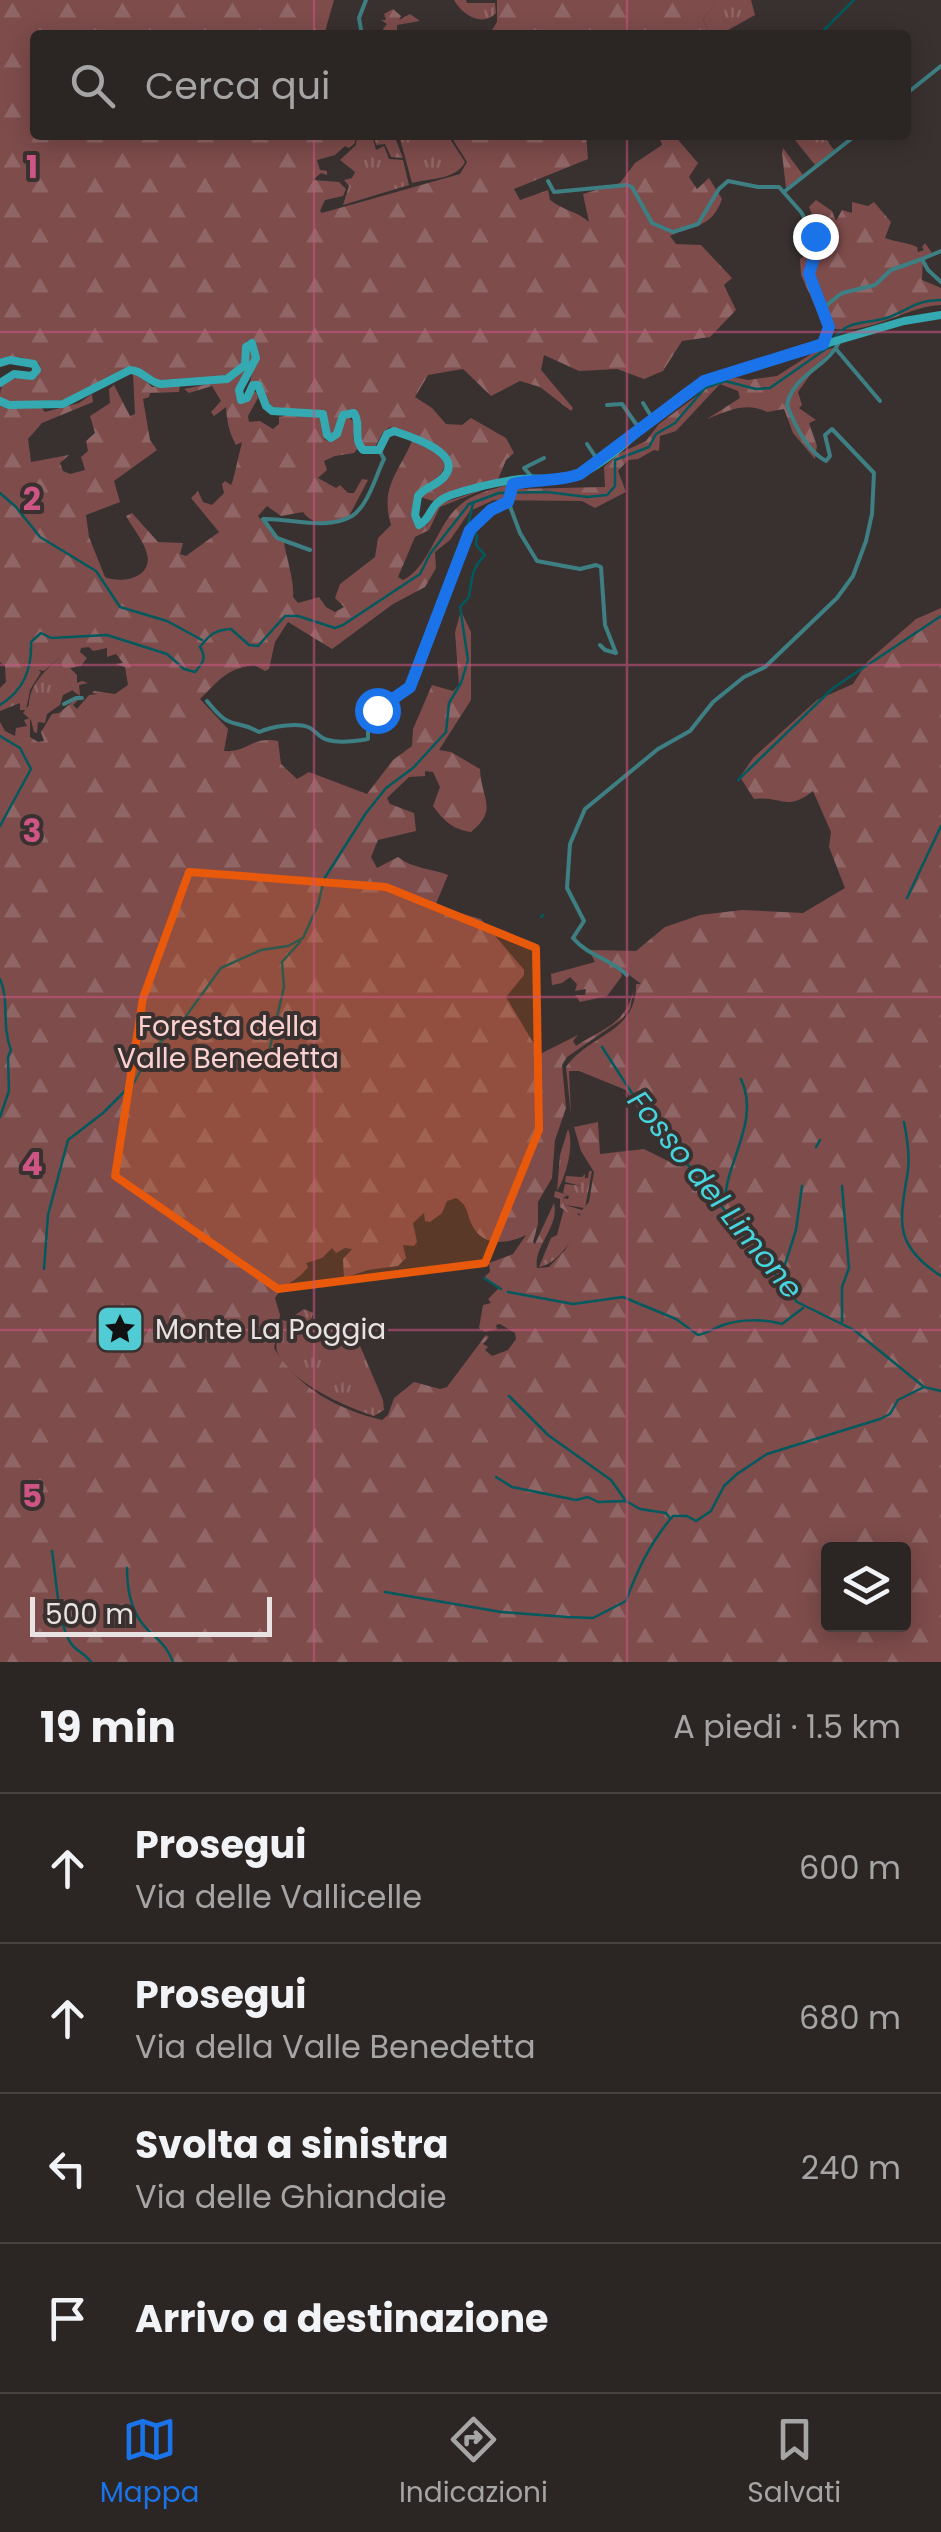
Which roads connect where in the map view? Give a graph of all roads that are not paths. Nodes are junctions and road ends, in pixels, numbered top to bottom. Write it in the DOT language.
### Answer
graph roads {
  1 [pos="366,0"];
  2 [pos="361,30"];
  3 [pos="941,66"];
  4 [pos="911,90"];
  5 [pos="850,140"];
  6 [pos="548,181"];
  7 [pos="785,191"];
  8 [pos="941,251"];
  9 [pos="922,258"];
  10 [pos="941,282"];
  11 [pos="823,308"];
  12 [pos="941,315"];
  13 [pos="833,343"];
  14 [pos="0,363"];
  15 [pos="0,383"];
  16 [pos="0,401"];
  17 [pos="880,401"];
  18 [pos="643,403"];
  19 [pos="608,405"];
  20 [pos="654,420"];
  21 [pos="641,431"];
  22 [pos="587,444"];
  23 [pos="378,450"];
  24 [pos="544,458"];
  25 [pos="599,462"];
  26 [pos="531,479"];
  27 [pos="509,500"];
  28 [pos="310,550"];
  29 [pos="600,646"];
  30 [pos="82,698"];
  31 [pos="207,701"];
  32 [pos="64,704"];
  33 [pos="627,976"];
  1 -- 2 [label="street"];
  3 -- 4 [label="street"];
  5 -- 7 [label="street"];
  6 -- 7 [label="street"];
  7 -- 11 [label="street"];
  8 -- 9 [label="street"];
  9 -- 10 [label="street"];
  9 -- 11 [label="street"];
  11 -- 13 [label="street"];
  12 -- 13 [label="main road"];
  13 -- 17 [label="street"];
  13 -- 20 [label="main road"];
  13 -- 33 [label="street"];
  14 -- 15 [label="main road"];
  16 -- 23 [label="main road"];
  18 -- 20 [label="street"];
  19 -- 21 [label="street"];
  20 -- 21 [label="main road"];
  21 -- 25 [label="main road"];
  22 -- 25 [label="street"];
  23 -- 26 [label="main road"];
  23 -- 28 [label="street"];
  24 -- 26 [label="street"];
  25 -- 26 [label="main road"];
  26 -- 27 [label="street"];
  27 -- 29 [label="street"];
  27 -- 31 [label="street"];
  30 -- 32 [label="street"];
}
